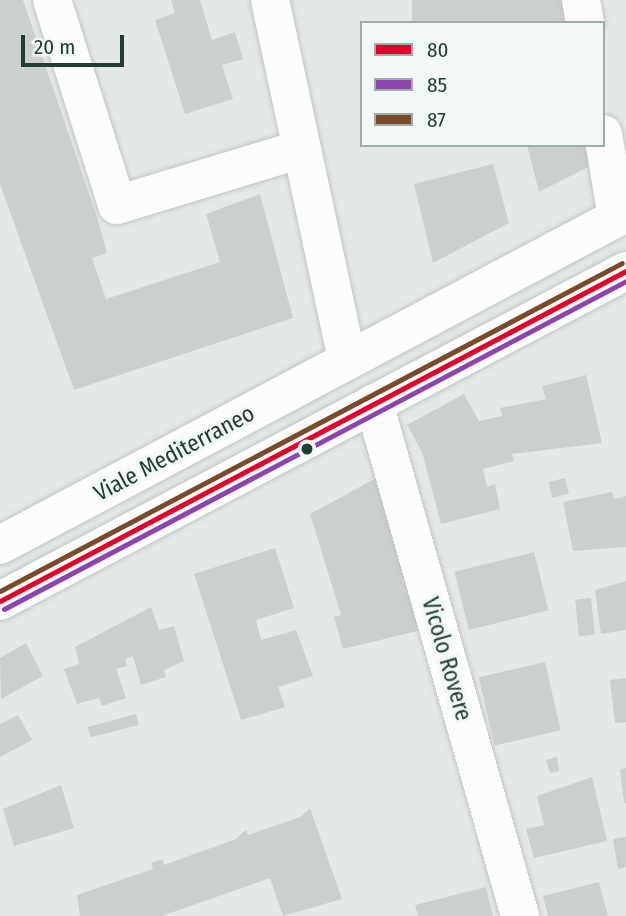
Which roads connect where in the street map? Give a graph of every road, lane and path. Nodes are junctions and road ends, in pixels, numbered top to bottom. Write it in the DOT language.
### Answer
graph roads {
  1 [pos="52,0"];
  2 [pos="270,0"];
  3 [pos="581,0"];
  4 [pos="584,21"];
  5 [pos="605,143"];
  6 [pos="301,149"];
  7 [pos="622,216"];
  8 [pos="626,272"];
  9 [pos="347,360"];
  10 [pos="373,403"];
  11 [pos="0,545"];
  12 [pos="0,601"];
  13 [pos="520,916"];
  1 -- 6 [label="street"];
  2 -- 6 [label="street"];
  3 -- 4 [label="street"];
  5 -- 7 [label="street"];
  6 -- 9 [label="street"];
  7 -- 9 [label="street, Viale Mediterraneo"];
  8 -- 10 [label="street"];
  9 -- 11 [label="street, Viale Mediterraneo"];
  10 -- 12 [label="street"];
  10 -- 13 [label="street, Vicolo Rovere"];
}
